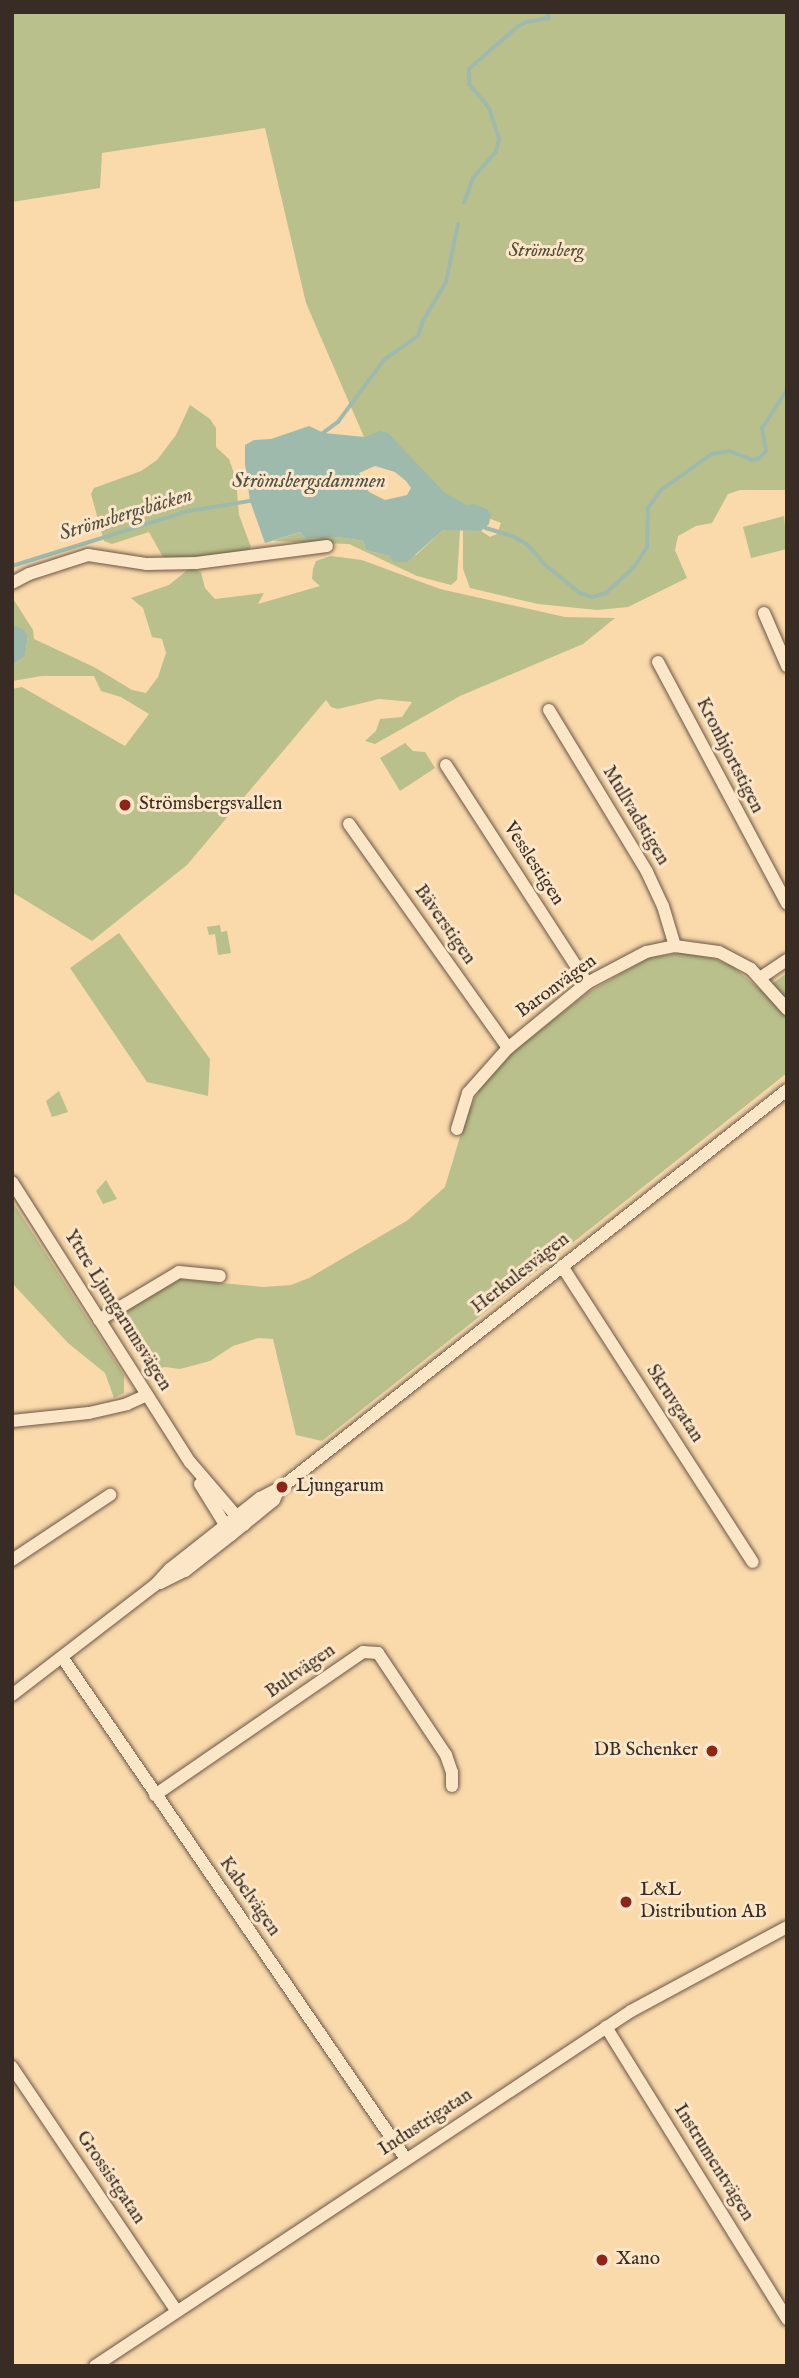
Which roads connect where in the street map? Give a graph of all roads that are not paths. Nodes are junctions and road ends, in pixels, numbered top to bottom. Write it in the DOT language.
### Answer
graph roads {
  1 [pos="327,546"];
  2 [pos="12,583"];
  3 [pos="764,613"];
  4 [pos="658,662"];
  5 [pos="787,666"];
  6 [pos="550,710"];
  7 [pos="446,765"];
  8 [pos="349,824"];
  9 [pos="787,904"];
  10 [pos="675,946"];
  11 [pos="787,960"];
  12 [pos="760,978"];
  13 [pos="587,983"];
  14 [pos="787,1009"];
  15 [pos="508,1048"];
  16 [pos="787,1090"];
  17 [pos="457,1129"];
  18 [pos="12,1182"];
  19 [pos="562,1266"];
  20 [pos="220,1276"];
  21 [pos="99,1320"];
  22 [pos="147,1395"];
  23 [pos="12,1421"];
  24 [pos="190,1462"];
  25 [pos="110,1495"];
  26 [pos="240,1521"];
  27 [pos="228,1530"];
  28 [pos="12,1560"];
  29 [pos="753,1562"];
  30 [pos="62,1657"];
  31 [pos="12,1695"];
  32 [pos="452,1786"];
  33 [pos="155,1795"];
  34 [pos="787,1927"];
  35 [pos="606,2027"];
  36 [pos="12,2067"];
  37 [pos="406,2159"];
  38 [pos="176,2310"];
  39 [pos="787,2319"];
  40 [pos="95,2366"];
  1 -- 2 [label="street"];
  3 -- 5 [label="street"];
  4 -- 9 [label="street, Kronhjortstigen"];
  6 -- 10 [label="street, Mullvadstigen"];
  7 -- 13 [label="street, Vesslestigen"];
  8 -- 15 [label="street, Bäverstigen"];
  10 -- 12 [label="street, Baronvägen"];
  10 -- 13 [label="street, Baronvägen"];
  11 -- 12 [label="street"];
  12 -- 14 [label="street, Baronvägen"];
  13 -- 15 [label="street, Baronvägen"];
  15 -- 17 [label="street, Baronvägen"];
  16 -- 19 [label="street, Herkulesvägen"];
  18 -- 21 [label="street, Yttre Ljungarumsvägen"];
  19 -- 26 [label="street, Herkulesvägen"];
  19 -- 29 [label="street, Skruvgatan"];
  20 -- 21 [label="street"];
  21 -- 22 [label="street, Yttre Ljungarumsvägen"];
  22 -- 23 [label="street"];
  22 -- 24 [label="street, Yttre Ljungarumsvägen"];
  24 -- 26 [label="street, Yttre Ljungarumsvägen"];
  24 -- 27 [label="street, Yttre Ljungarumsvägen"];
  25 -- 28 [label="street"];
  26 -- 27 [label="street, Herkulesvägen"];
  27 -- 30 [label="street, Herkulesvägen"];
  30 -- 31 [label="street, Herkulesvägen"];
  30 -- 33 [label="street, Kabelvägen"];
  32 -- 33 [label="street, Bultvägen"];
  33 -- 37 [label="street, Kabelvägen"];
  34 -- 35 [label="street, Industrigatan"];
  35 -- 37 [label="street, Industrigatan"];
  35 -- 39 [label="street, Instrumentvägen"];
  36 -- 38 [label="street, Grossistgatan"];
  37 -- 38 [label="street, Industrigatan"];
  38 -- 40 [label="street, Industrigatan"];
}
